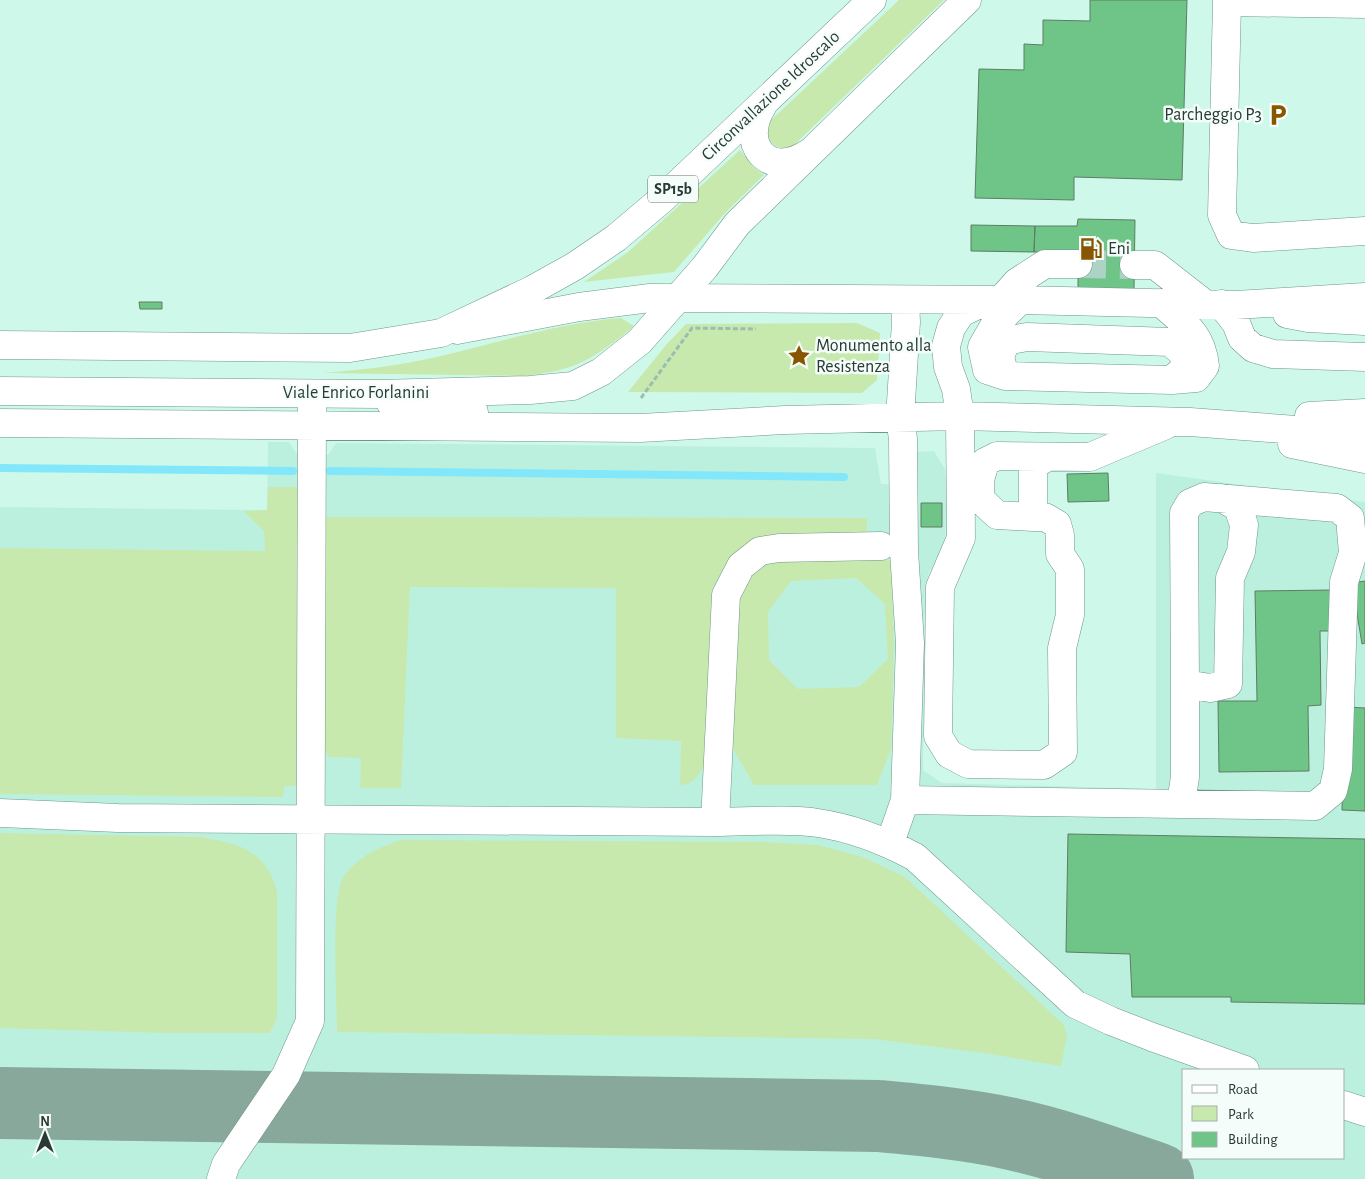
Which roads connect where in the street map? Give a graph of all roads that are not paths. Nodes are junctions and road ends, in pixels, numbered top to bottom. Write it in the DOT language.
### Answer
graph roads {
  1 [pos="872,0"];
  2 [pos="966,4"];
  3 [pos="1365,4"];
  4 [pos="766,100"];
  5 [pos="807,154"];
  6 [pos="1365,231"];
  7 [pos="1078,264"];
  8 [pos="1134,265"];
  9 [pos="1365,297"];
  10 [pos="677,298"];
  11 [pos="905,300"];
  12 [pos="1003,300"];
  13 [pos="1161,303"];
  14 [pos="1221,304"];
  15 [pos="1365,321"];
  16 [pos="441,333"];
  17 [pos="0,345"];
  18 [pos="1365,357"];
  19 [pos="1005,376"];
  20 [pos="1172,380"];
  21 [pos="0,391"];
  22 [pos="312,394"];
  23 [pos="1365,413"];
  24 [pos="960,416"];
  25 [pos="900,418"];
  26 [pos="785,420"];
  27 [pos="1183,422"];
  28 [pos="0,423"];
  29 [pos="311,427"];
  30 [pos="1365,435"];
  31 [pos="1047,457"];
  32 [pos="1365,459"];
  33 [pos="1221,498"];
  34 [pos="1033,517"];
  35 [pos="881,546"];
  36 [pos="1184,684"];
  37 [pos="905,800"];
  38 [pos="1181,803"];
  39 [pos="0,813"];
  40 [pos="310,819"];
  41 [pos="715,822"];
  42 [pos="890,843"];
  43 [pos="1242,1069"];
  44 [pos="1345,1105"];
  45 [pos="1365,1112"];
  46 [pos="221,1179"];
  1 -- 4 [label="main road, Circonvallazione Idroscalo / SP15b"];
  2 -- 5 [label="main road"];
  3 -- 6 [label="main road"];
  4 -- 5 [label="main road"];
  4 -- 16 [label="main road, Circonvallazione Idroscalo / SP15b"];
  5 -- 10 [label="main road"];
  7 -- 12 [label="main road"];
  8 -- 14 [label="main road"];
  9 -- 14 [label="main road"];
  10 -- 11 [label="main road"];
  10 -- 16 [label="main road"];
  10 -- 22 [label="main road, Viale Enrico Forlanini"];
  11 -- 12 [label="main road"];
  11 -- 25 [label="main road"];
  12 -- 13 [label="main road"];
  12 -- 19 [label="main road"];
  12 -- 24 [label="main road"];
  13 -- 14 [label="main road"];
  13 -- 20 [label="main road"];
  14 -- 15 [label="main road"];
  14 -- 18 [label="main road"];
  16 -- 17 [label="main road"];
  19 -- 20 [label="main road"];
  19 -- 20 [label="main road"];
  21 -- 22 [label="main road, Viale Enrico Forlanini"];
  22 -- 26 [label="main road"];
  22 -- 29 [label="main road"];
  23 -- 27 [label="main road"];
  24 -- 25 [label="main road"];
  24 -- 27 [label="main road"];
  24 -- 34 [label="main road"];
  25 -- 26 [label="main road"];
  25 -- 37 [label="main road"];
  26 -- 29 [label="main road"];
  27 -- 30 [label="main road"];
  27 -- 31 [label="main road"];
  27 -- 32 [label="main road"];
  28 -- 29 [label="main road"];
  29 -- 40 [label="main road"];
  31 -- 34 [label="main road"];
  31 -- 34 [label="main road"];
  33 -- 36 [label="main road"];
  33 -- 36 [label="main road"];
  33 -- 38 [label="main road"];
  35 -- 41 [label="main road"];
  36 -- 38 [label="main road"];
  37 -- 38 [label="main road"];
  37 -- 42 [label="main road"];
  39 -- 40 [label="main road"];
  40 -- 41 [label="main road"];
  40 -- 46 [label="main road"];
  41 -- 42 [label="main road"];
  42 -- 43 [label="main road"];
  44 -- 45 [label="main road"];
}
